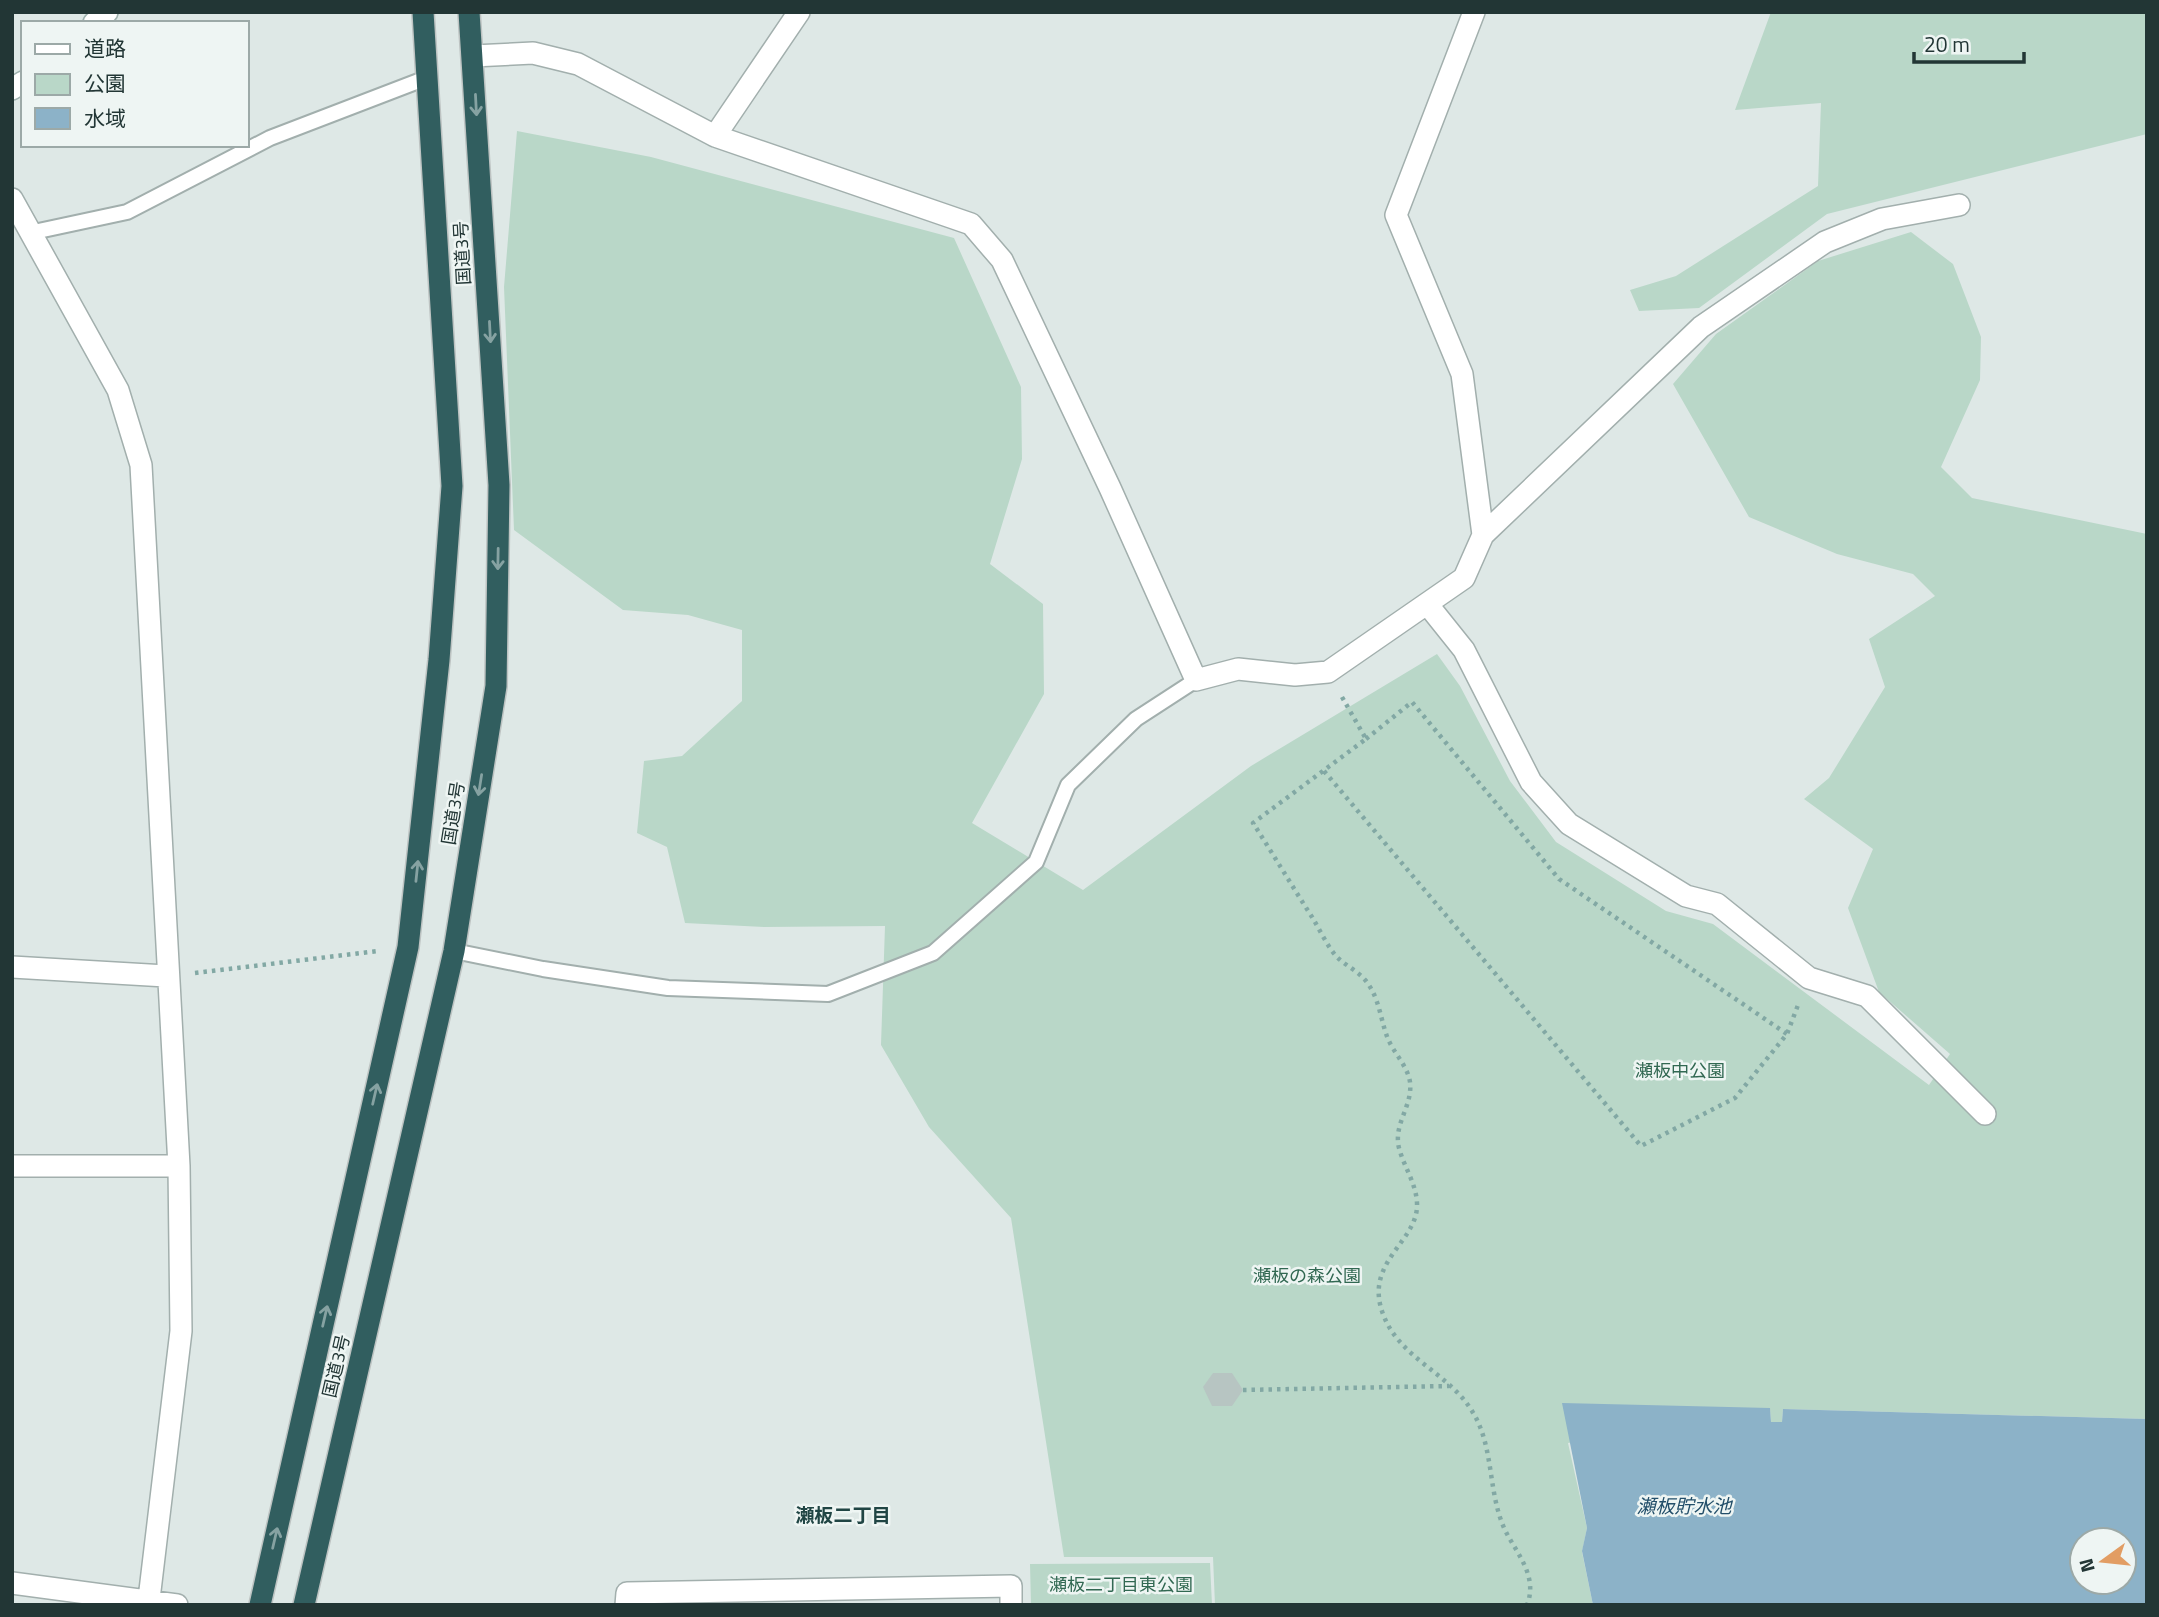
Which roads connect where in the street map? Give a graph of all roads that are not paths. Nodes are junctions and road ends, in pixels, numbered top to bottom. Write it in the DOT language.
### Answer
graph roads {
  1 [pos="423,12"];
  2 [pos="469,12"];
  3 [pos="799,12"];
  4 [pos="1474,12"];
  5 [pos="473,56"];
  6 [pos="429,77"];
  7 [pos="715,136"];
  8 [pos="12,199"];
  9 [pos="1959,205"];
  10 [pos="29,233"];
  11 [pos="1483,535"];
  12 [pos="1428,606"];
  13 [pos="1196,680"];
  14 [pos="454,951"];
  15 [pos="12,967"];
  16 [pos="166,976"];
  17 [pos="1985,1114"];
  18 [pos="12,1166"];
  19 [pos="179,1166"];
  20 [pos="12,1583"];
  21 [pos="818,1596"];
  22 [pos="149,1599"];
  23 [pos="177,1605"];
  24 [pos="260,1605"];
  25 [pos="304,1605"];
  26 [pos="626,1605"];
  27 [pos="1011,1605"];
  1 -- 6 [label="highway, 国道3号"];
  2 -- 5 [label="highway, 国道3号"];
  3 -- 7 [label="street"];
  4 -- 11 [label="street"];
  5 -- 7 [label="street"];
  5 -- 14 [label="highway, 国道3号, one-way"];
  6 -- 10 [label="lane"];
  24 -- 6 [label="highway, 国道3号, one-way"];
  7 -- 13 [label="street"];
  8 -- 10 [label="street"];
  9 -- 11 [label="street"];
  10 -- 16 [label="street"];
  11 -- 12 [label="street"];
  12 -- 13 [label="street"];
  12 -- 17 [label="street"];
  13 -- 14 [label="lane"];
  14 -- 25 [label="highway, 国道3号"];
  15 -- 16 [label="street"];
  16 -- 19 [label="street"];
  18 -- 19 [label="street"];
  19 -- 22 [label="street"];
  20 -- 22 [label="street"];
  21 -- 26 [label="street"];
  21 -- 27 [label="street"];
  22 -- 23 [label="street"];
}
